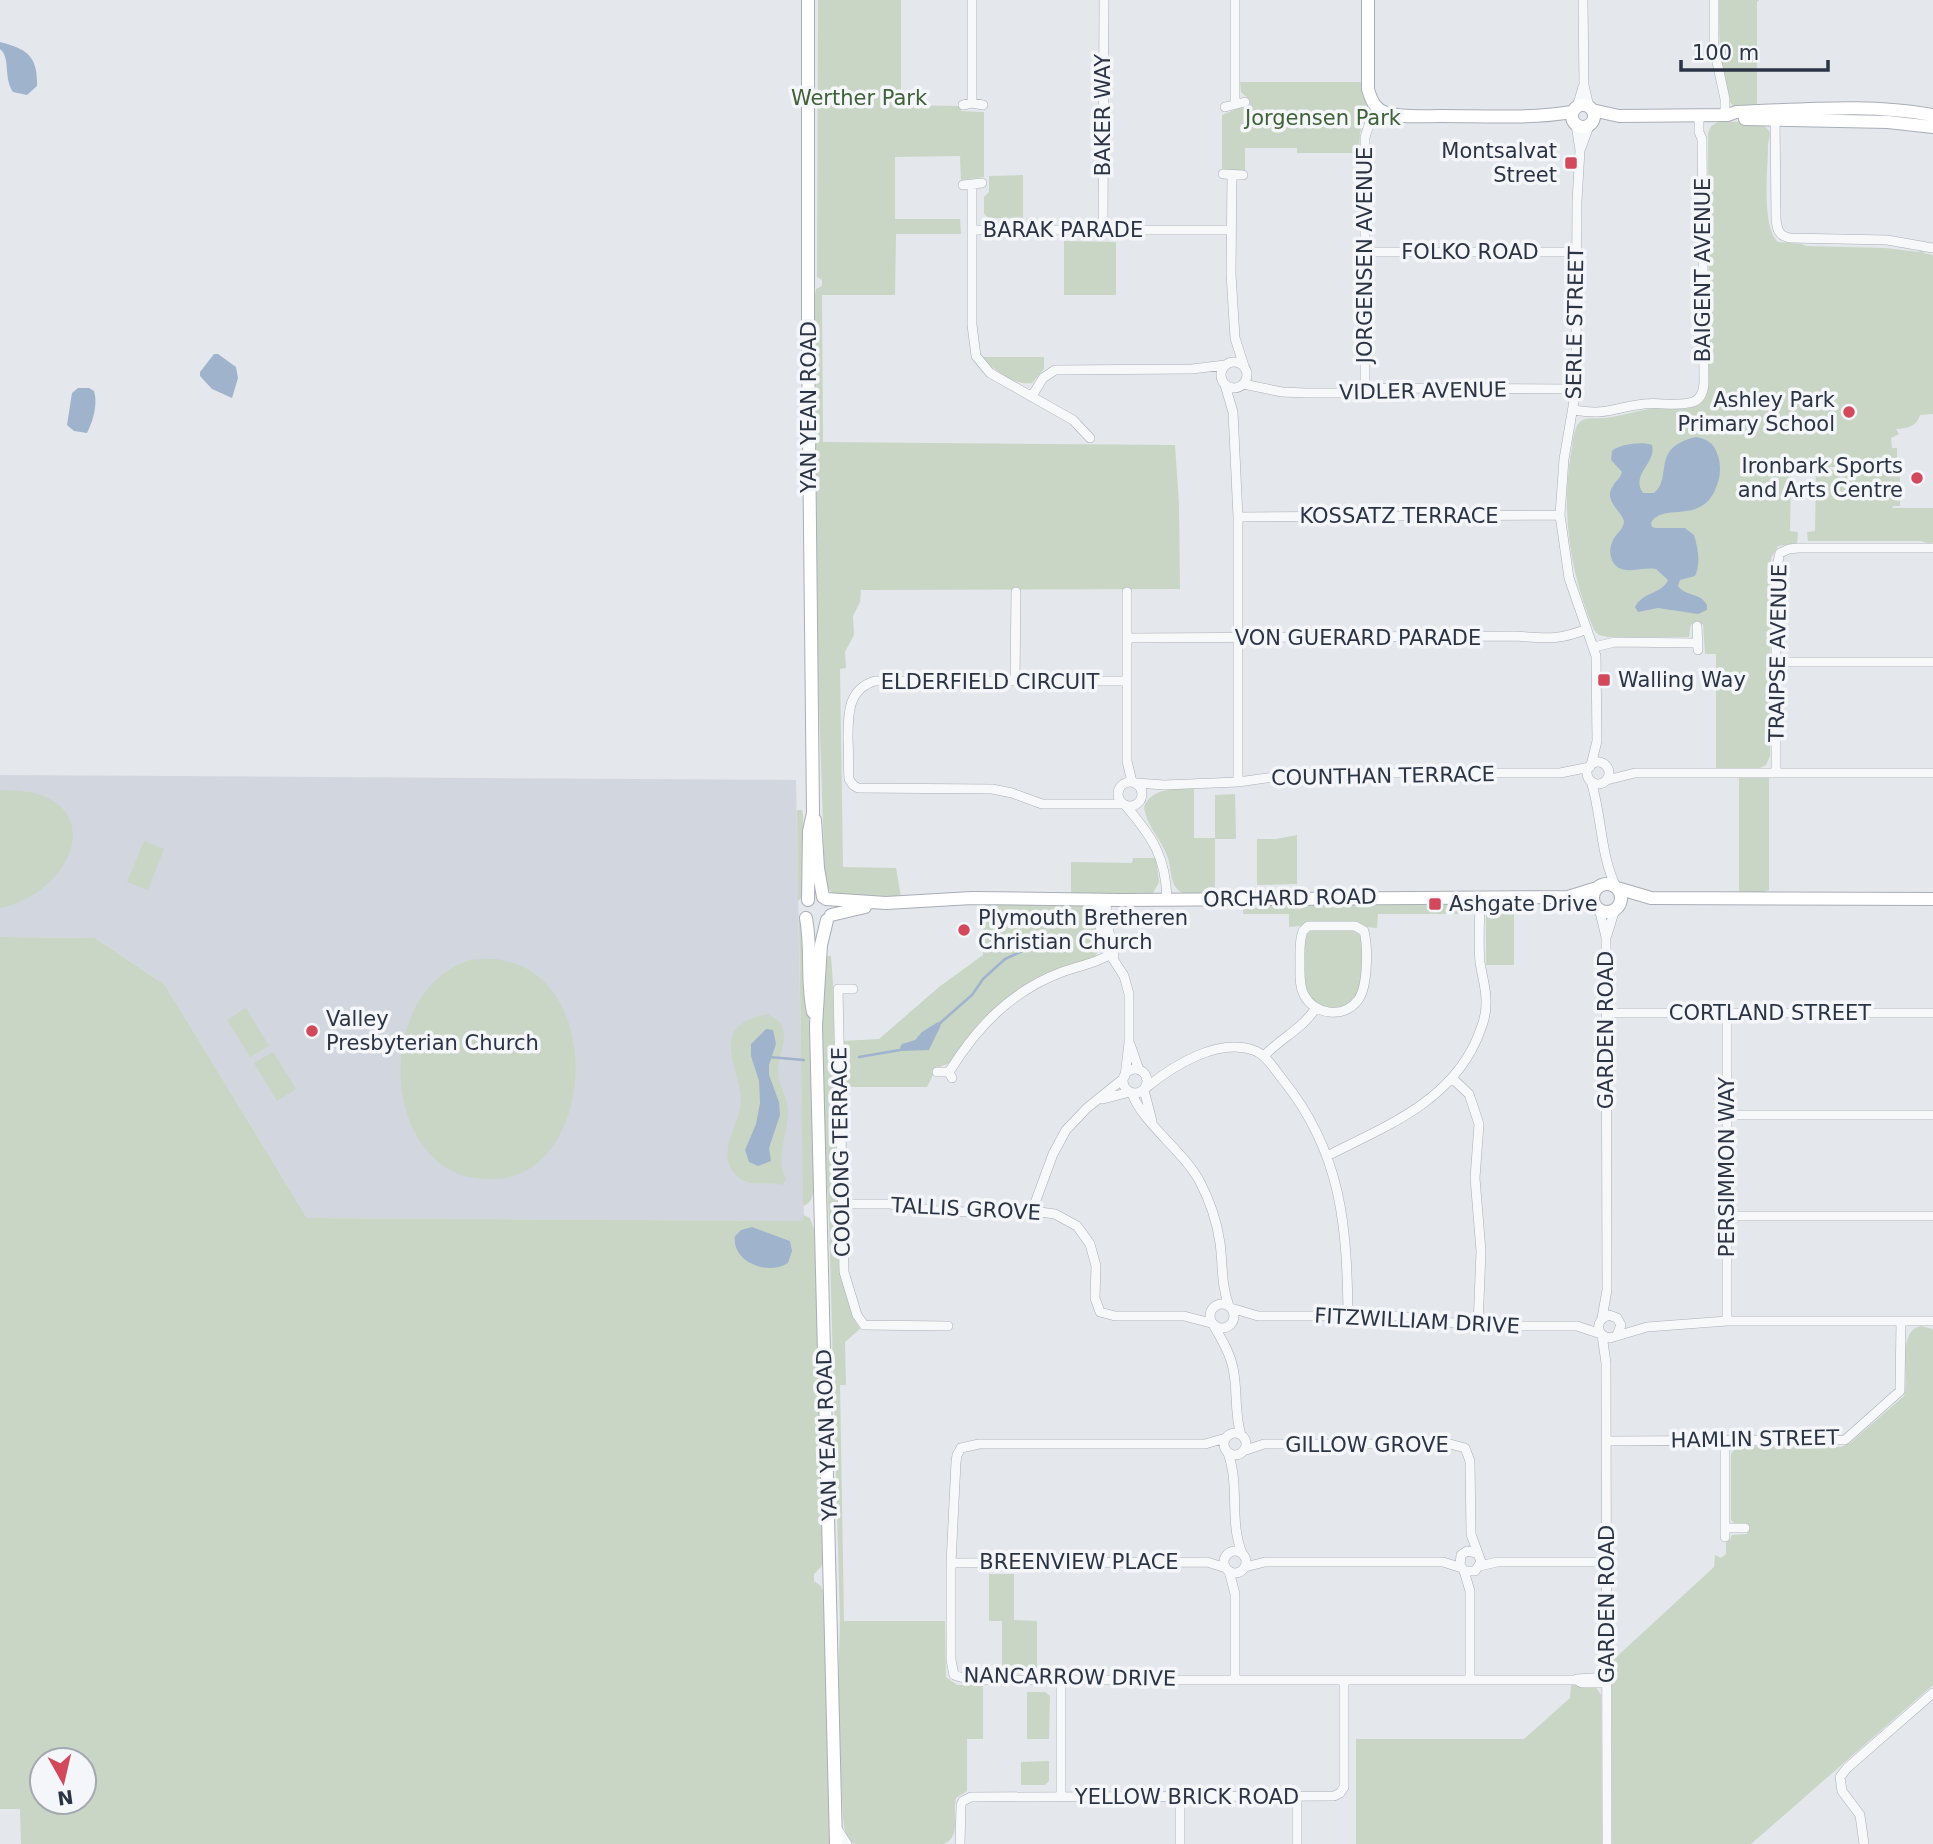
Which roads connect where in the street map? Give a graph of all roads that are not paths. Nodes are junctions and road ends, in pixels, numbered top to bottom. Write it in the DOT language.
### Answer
graph roads {
  1 [pos="808,0"];
  2 [pos="972,0"];
  3 [pos="1104,0"];
  4 [pos="1235,0"];
  5 [pos="1368,0"];
  6 [pos="1583,0"];
  7 [pos="1714,0"];
  8 [pos="1245,102"];
  9 [pos="983,105"];
  10 [pos="1379,110"];
  11 [pos="1729,115"];
  12 [pos="1933,115"];
  13 [pos="1702,116"];
  14 [pos="1775,116"];
  15 [pos="1582,117"];
  16 [pos="1933,127"];
  17 [pos="1243,175"];
  18 [pos="973,185"];
  19 [pos="1103,229"];
  20 [pos="973,230"];
  21 [pos="1231,230"];
  22 [pos="1933,248"];
  23 [pos="1576,252"];
  24 [pos="1365,253"];
  25 [pos="1235,338"];
  26 [pos="1226,364"];
  27 [pos="1245,368"];
  28 [pos="1192,369"];
  29 [pos="1224,383"];
  30 [pos="1242,386"];
  31 [pos="1576,388"];
  32 [pos="1270,389"];
  33 [pos="1365,390"];
  34 [pos="1032,396"];
  35 [pos="1574,410"];
  36 [pos="1233,412"];
  37 [pos="1090,438"];
  38 [pos="1560,515"];
  39 [pos="1238,517"];
  40 [pos="1933,548"];
  41 [pos="1016,592"];
  42 [pos="1127,592"];
  43 [pos="1698,626"];
  44 [pos="1587,629"];
  45 [pos="1127,638"];
  46 [pos="1238,638"];
  47 [pos="1594,647"];
  48 [pos="1776,662"];
  49 [pos="1933,662"];
  50 [pos="1015,681"];
  51 [pos="1127,681"];
  52 [pos="1597,741"];
  53 [pos="1127,761"];
  54 [pos="1591,766"];
  55 [pos="1606,766"];
  56 [pos="1560,773"];
  57 [pos="1776,773"];
  58 [pos="1933,773"];
  59 [pos="1635,774"];
  60 [pos="1606,780"];
  61 [pos="1590,781"];
  62 [pos="1134,782"];
  63 [pos="1238,782"];
  64 [pos="1164,785"];
  65 [pos="1119,789"];
  66 [pos="1141,798"];
  67 [pos="1089,804"];
  68 [pos="1124,805"];
  69 [pos="1598,807"];
  70 [pos="813,813"];
  71 [pos="1143,827"];
  72 [pos="1606,864"];
  73 [pos="1598,888"];
  74 [pos="1616,888"];
  75 [pos="1568,897"];
  76 [pos="824,898"];
  77 [pos="1480,898"];
  78 [pos="1651,898"];
  79 [pos="1933,899"];
  80 [pos="807,900"];
  81 [pos="1102,900"];
  82 [pos="1167,900"];
  83 [pos="886,903"];
  84 [pos="1598,907"];
  85 [pos="1616,908"];
  86 [pos="806,918"];
  87 [pos="829,918"];
  88 [pos="1606,937"];
  89 [pos="1113,956"];
  90 [pos="853,989"];
  91 [pos="1316,1008"];
  92 [pos="1607,1013"];
  93 [pos="1933,1013"];
  94 [pos="1727,1014"];
  95 [pos="816,1026"];
  96 [pos="1129,1043"];
  97 [pos="1264,1056"];
  98 [pos="1171,1070"];
  99 [pos="1141,1071"];
  100 [pos="937,1072"];
  101 [pos="1124,1077"];
  102 [pos="1453,1079"];
  103 [pos="1145,1088"];
  104 [pos="1131,1093"];
  105 [pos="1098,1101"];
  106 [pos="1727,1115"];
  107 [pos="1933,1115"];
  108 [pos="1152,1122"];
  109 [pos="1326,1156"];
  110 [pos="1044,1181"];
  111 [pos="842,1204"];
  112 [pos="1032,1211"];
  113 [pos="1043,1212"];
  114 [pos="1727,1216"];
  115 [pos="1933,1216"];
  116 [pos="1222,1281"];
  117 [pos="1606,1290"];
  118 [pos="1230,1307"];
  119 [pos="1212,1309"];
  120 [pos="1184,1316"];
  121 [pos="1258,1316"];
  122 [pos="1348,1316"];
  123 [pos="1616,1318"];
  124 [pos="1601,1319"];
  125 [pos="1727,1321"];
  126 [pos="1900,1321"];
  127 [pos="1933,1321"];
  128 [pos="1213,1324"];
  129 [pos="1231,1325"];
  130 [pos="948,1326"];
  131 [pos="1478,1326"];
  132 [pos="1577,1326"];
  133 [pos="1647,1327"];
  134 [pos="1601,1335"];
  135 [pos="1617,1335"];
  136 [pos="1228,1351"];
  137 [pos="1606,1363"];
  138 [pos="1235,1415"];
  139 [pos="1242,1436"];
  140 [pos="1227,1437"];
  141 [pos="1607,1441"];
  142 [pos="1725,1441"];
  143 [pos="1205,1444"];
  144 [pos="1264,1444"];
  145 [pos="1227,1451"];
  146 [pos="1242,1452"];
  147 [pos="1235,1473"];
  148 [pos="1745,1528"];
  149 [pos="1235,1533"];
  150 [pos="1471,1534"];
  151 [pos="1463,1554"];
  152 [pos="1227,1555"];
  153 [pos="1243,1555"];
  154 [pos="1478,1561"];
  155 [pos="1207,1562"];
  156 [pos="1265,1562"];
  157 [pos="1443,1562"];
  158 [pos="1607,1562"];
  159 [pos="951,1563"];
  160 [pos="1227,1569"];
  161 [pos="1243,1569"];
  162 [pos="1463,1569"];
  163 [pos="1470,1591"];
  164 [pos="1235,1594"];
  165 [pos="1470,1679"];
  166 [pos="1061,1680"];
  167 [pos="1236,1680"];
  168 [pos="1344,1680"];
  169 [pos="1607,1680"];
  170 [pos="1933,1693"];
  171 [pos="1061,1796"];
  172 [pos="1180,1797"];
  173 [pos="1297,1798"];
  174 [pos="836,1825"];
  175 [pos="836,1844"];
  176 [pos="846,1844"];
  177 [pos="960,1844"];
  178 [pos="1180,1844"];
  179 [pos="1297,1844"];
  180 [pos="1607,1844"];
  181 [pos="1864,1844"];
  1 -- 70 [label="main road, YAN YEAN ROAD"];
  2 -- 9 [label="street"];
  3 -- 19 [label="street, BAKER WAY"];
  4 -- 8 [label="street"];
  5 -- 10 [label="main road"];
  6 -- 15 [label="street, SERLE STREET"];
  7 -- 11 [label="street"];
  10 -- 15 [label="main road"];
  10 -- 24 [label="street, JORGENSEN AVENUE"];
  11 -- 13 [label="main road"];
  11 -- 14 [label="main road"];
  12 -- 14 [label="main road"];
  13 -- 15 [label="main road"];
  13 -- 35 [label="street, BAIGENT AVENUE"];
  14 -- 16 [label="main road"];
  14 -- 22 [label="street"];
  15 -- 23 [label="street, SERLE STREET"];
  17 -- 21 [label="street"];
  18 -- 20 [label="street"];
  19 -- 20 [label="street, BARAK PARADE"];
  19 -- 21 [label="street, BARAK PARADE"];
  20 -- 34 [label="street, BARAK PARADE"];
  21 -- 25 [label="street"];
  23 -- 24 [label="street, FOLKO ROAD"];
  23 -- 31 [label="street, SERLE STREET"];
  24 -- 33 [label="street, JORGENSEN AVENUE"];
  25 -- 26 [label="street"];
  25 -- 27 [label="street"];
  26 -- 27 [label="street"];
  26 -- 28 [label="street"];
  26 -- 29 [label="street"];
  27 -- 30 [label="street"];
  27 -- 32 [label="street"];
  28 -- 29 [label="street"];
  28 -- 34 [label="street"];
  29 -- 30 [label="street"];
  29 -- 36 [label="street"];
  30 -- 32 [label="street, VIDLER AVENUE"];
  30 -- 36 [label="street"];
  31 -- 33 [label="street, VIDLER AVENUE"];
  31 -- 35 [label="street, SERLE STREET"];
  32 -- 33 [label="street, VIDLER AVENUE"];
  34 -- 37 [label="street, BARAK PARADE"];
  35 -- 38 [label="street, SERLE STREET"];
  36 -- 39 [label="street"];
  38 -- 39 [label="street, KOSSATZ TERRACE"];
  38 -- 44 [label="street, SERLE STREET"];
  39 -- 46 [label="street"];
  40 -- 48 [label="street, TRAIPSE AVENUE"];
  41 -- 50 [label="street"];
  42 -- 45 [label="street"];
  43 -- 47 [label="street"];
  44 -- 46 [label="street, VON GUERARD PARADE"];
  44 -- 47 [label="street, SERLE STREET"];
  45 -- 46 [label="street, VON GUERARD PARADE"];
  45 -- 51 [label="street"];
  46 -- 63 [label="street"];
  47 -- 52 [label="street, SERLE STREET"];
  48 -- 49 [label="street"];
  48 -- 57 [label="street, TRAIPSE AVENUE"];
  50 -- 51 [label="street, ELDERFIELD CIRCUIT"];
  50 -- 67 [label="street, ELDERFIELD CIRCUIT"];
  51 -- 53 [label="street"];
  52 -- 54 [label="street, SERLE STREET"];
  52 -- 55 [label="street, SERLE STREET"];
  53 -- 62 [label="street"];
  53 -- 65 [label="street"];
  54 -- 55 [label="street"];
  54 -- 56 [label="street, COUNTHAN TERRACE"];
  54 -- 61 [label="street"];
  55 -- 59 [label="street"];
  55 -- 60 [label="street"];
  56 -- 61 [label="street, COUNTHAN TERRACE"];
  56 -- 63 [label="street, COUNTHAN TERRACE"];
  57 -- 58 [label="street"];
  57 -- 59 [label="street"];
  59 -- 60 [label="street"];
  60 -- 61 [label="street"];
  60 -- 69 [label="street"];
  61 -- 69 [label="street"];
  62 -- 64 [label="street, COUNTHAN TERRACE"];
  62 -- 65 [label="street"];
  62 -- 66 [label="street"];
  63 -- 64 [label="street, COUNTHAN TERRACE"];
  64 -- 66 [label="street, COUNTHAN TERRACE"];
  65 -- 67 [label="street, ELDERFIELD CIRCUIT"];
  65 -- 68 [label="street"];
  66 -- 68 [label="street"];
  66 -- 71 [label="street"];
  67 -- 68 [label="street, ELDERFIELD CIRCUIT"];
  68 -- 71 [label="street"];
  69 -- 72 [label="street"];
  70 -- 76 [label="main road, YAN YEAN ROAD"];
  70 -- 80 [label="main road, YAN YEAN ROAD"];
  71 -- 82 [label="street"];
  72 -- 73 [label="street"];
  72 -- 74 [label="street"];
  73 -- 74 [label="main road"];
  73 -- 75 [label="main road, ORCHARD ROAD"];
  73 -- 84 [label="main road"];
  74 -- 78 [label="main road"];
  74 -- 85 [label="main road"];
  75 -- 77 [label="main road, ORCHARD ROAD"];
  75 -- 84 [label="main road, ORCHARD ROAD"];
  76 -- 80 [label="main road"];
  76 -- 83 [label="main road, ORCHARD ROAD"];
  76 -- 87 [label="main road"];
  77 -- 82 [label="main road, ORCHARD ROAD"];
  77 -- 102 [label="street"];
  78 -- 79 [label="main road"];
  78 -- 85 [label="main road"];
  80 -- 86 [label="main road"];
  81 -- 82 [label="main road, ORCHARD ROAD"];
  81 -- 83 [label="main road, ORCHARD ROAD"];
  81 -- 89 [label="street"];
  83 -- 87 [label="main road, ORCHARD ROAD"];
  84 -- 85 [label="main road"];
  84 -- 88 [label="street, GARDEN ROAD"];
  85 -- 88 [label="street, GARDEN ROAD"];
  86 -- 87 [label="main road"];
  86 -- 95 [label="main road, YAN YEAN ROAD"];
  87 -- 95 [label="main road, YAN YEAN ROAD"];
  88 -- 92 [label="street, GARDEN ROAD"];
  89 -- 96 [label="street"];
  89 -- 100 [label="street"];
  90 -- 111 [label="street, COOLONG TERRACE"];
  91 -- 91 [label="street"];
  91 -- 97 [label="street"];
  92 -- 94 [label="street, CORTLAND STREET"];
  92 -- 117 [label="street, GARDEN ROAD"];
  93 -- 94 [label="street, CORTLAND STREET"];
  94 -- 106 [label="street, PERSIMMON WAY"];
  95 -- 174 [label="main road, YAN YEAN ROAD"];
  96 -- 99 [label="street"];
  96 -- 101 [label="street"];
  97 -- 98 [label="street"];
  97 -- 109 [label="street"];
  98 -- 99 [label="street"];
  98 -- 103 [label="street"];
  99 -- 101 [label="street"];
  99 -- 103 [label="street"];
  101 -- 104 [label="street"];
  101 -- 105 [label="street"];
  102 -- 109 [label="street"];
  102 -- 131 [label="street"];
  103 -- 104 [label="street"];
  103 -- 108 [label="street"];
  104 -- 105 [label="street"];
  104 -- 108 [label="street"];
  105 -- 110 [label="street"];
  106 -- 107 [label="street"];
  106 -- 114 [label="street, PERSIMMON WAY"];
  108 -- 116 [label="street"];
  109 -- 122 [label="street"];
  110 -- 112 [label="street"];
  110 -- 113 [label="street"];
  111 -- 112 [label="street, TALLIS GROVE"];
  111 -- 130 [label="street, COOLONG TERRACE"];
  112 -- 113 [label="street, TALLIS GROVE"];
  113 -- 120 [label="street, TALLIS GROVE"];
  114 -- 115 [label="street"];
  114 -- 125 [label="street, PERSIMMON WAY"];
  116 -- 118 [label="street"];
  116 -- 119 [label="street"];
  117 -- 123 [label="street, GARDEN ROAD"];
  117 -- 124 [label="street, GARDEN ROAD"];
  118 -- 119 [label="street"];
  118 -- 121 [label="street, FITZWILLIAM DRIVE"];
  118 -- 129 [label="street"];
  119 -- 120 [label="street, TALLIS GROVE"];
  119 -- 128 [label="street"];
  120 -- 128 [label="street, TALLIS GROVE"];
  121 -- 122 [label="street, FITZWILLIAM DRIVE"];
  121 -- 129 [label="street, FITZWILLIAM DRIVE"];
  122 -- 131 [label="street, FITZWILLIAM DRIVE"];
  123 -- 124 [label="street"];
  123 -- 133 [label="street"];
  123 -- 135 [label="street"];
  124 -- 132 [label="street, FITZWILLIAM DRIVE"];
  124 -- 134 [label="street"];
  125 -- 126 [label="street"];
  125 -- 133 [label="street"];
  126 -- 127 [label="street"];
  126 -- 142 [label="street, HAMLIN STREET"];
  128 -- 129 [label="street"];
  128 -- 136 [label="street"];
  129 -- 136 [label="street"];
  131 -- 132 [label="street, FITZWILLIAM DRIVE"];
  132 -- 134 [label="street, FITZWILLIAM DRIVE"];
  133 -- 135 [label="street"];
  134 -- 135 [label="street"];
  134 -- 137 [label="street, GARDEN ROAD"];
  135 -- 137 [label="street, GARDEN ROAD"];
  136 -- 138 [label="street"];
  137 -- 141 [label="street, GARDEN ROAD"];
  138 -- 139 [label="street"];
  138 -- 140 [label="street"];
  139 -- 140 [label="street"];
  139 -- 144 [label="street, GILLOW GROVE"];
  139 -- 146 [label="street"];
  140 -- 143 [label="street, NANCARROW DRIVE"];
  140 -- 145 [label="street"];
  141 -- 142 [label="street, HAMLIN STREET"];
  141 -- 158 [label="street, GARDEN ROAD"];
  142 -- 148 [label="street"];
  143 -- 145 [label="street, NANCARROW DRIVE"];
  143 -- 159 [label="street, NANCARROW DRIVE"];
  144 -- 146 [label="street, GILLOW GROVE"];
  144 -- 150 [label="street, GILLOW GROVE"];
  145 -- 146 [label="street"];
  145 -- 147 [label="street"];
  146 -- 147 [label="street"];
  147 -- 149 [label="street"];
  149 -- 152 [label="street"];
  149 -- 153 [label="street"];
  150 -- 151 [label="street, GILLOW GROVE"];
  150 -- 154 [label="street, GILLOW GROVE"];
  151 -- 154 [label="street"];
  151 -- 157 [label="street"];
  151 -- 162 [label="street"];
  152 -- 153 [label="street"];
  152 -- 155 [label="street, BREENVIEW PLACE"];
  152 -- 160 [label="street"];
  153 -- 156 [label="street"];
  153 -- 161 [label="street"];
  154 -- 158 [label="street"];
  154 -- 162 [label="street"];
  154 -- 163 [label="street"];
  155 -- 159 [label="street, BREENVIEW PLACE"];
  155 -- 160 [label="street, BREENVIEW PLACE"];
  156 -- 157 [label="street"];
  156 -- 161 [label="street"];
  157 -- 162 [label="street"];
  158 -- 169 [label="street, GARDEN ROAD"];
  159 -- 166 [label="street, NANCARROW DRIVE"];
  160 -- 161 [label="street"];
  160 -- 164 [label="street"];
  161 -- 164 [label="street"];
  162 -- 163 [label="street"];
  163 -- 165 [label="street"];
  164 -- 167 [label="street"];
  165 -- 168 [label="street, NANCARROW DRIVE"];
  165 -- 169 [label="street, NANCARROW DRIVE"];
  166 -- 167 [label="street, NANCARROW DRIVE"];
  166 -- 171 [label="street"];
  167 -- 168 [label="street, NANCARROW DRIVE"];
  168 -- 173 [label="street, YELLOW BRICK ROAD"];
  169 -- 180 [label="street, GARDEN ROAD"];
  170 -- 181 [label="street"];
  171 -- 172 [label="street, YELLOW BRICK ROAD"];
  171 -- 177 [label="street, YELLOW BRICK ROAD"];
  172 -- 173 [label="street, YELLOW BRICK ROAD"];
  172 -- 178 [label="street"];
  173 -- 179 [label="street"];
  174 -- 175 [label="main road, YAN YEAN ROAD"];
  174 -- 176 [label="street"];
}
